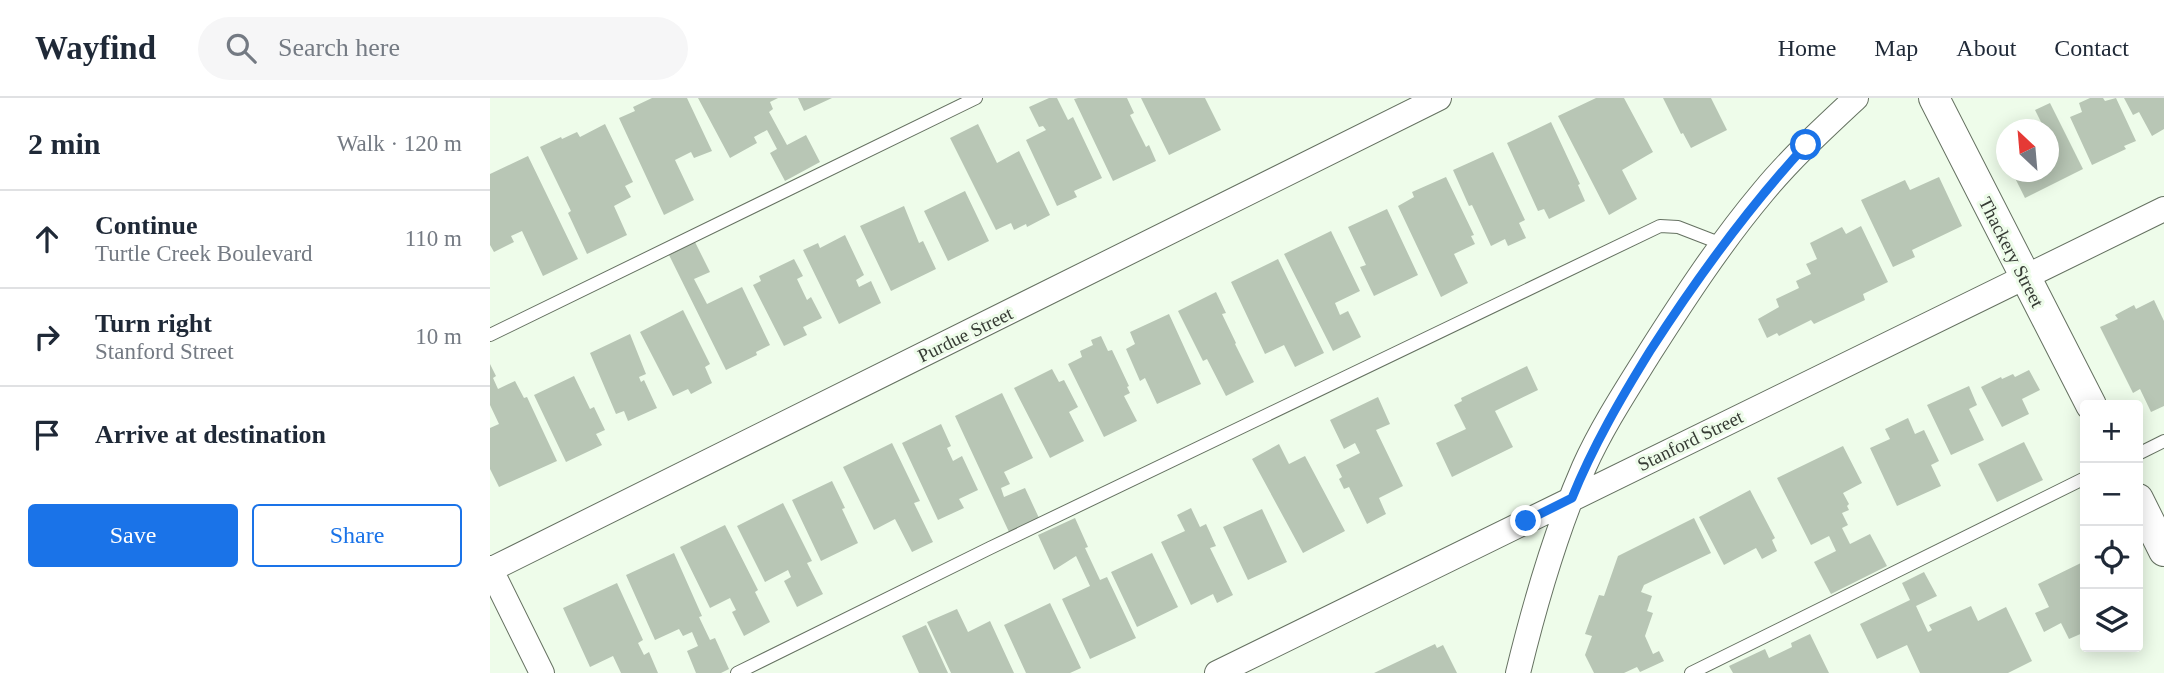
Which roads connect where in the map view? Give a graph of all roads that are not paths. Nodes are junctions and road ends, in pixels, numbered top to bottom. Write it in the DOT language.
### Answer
graph roads {
  1 [pos="976,98"];
  2 [pos="1439,98"];
  3 [pos="1856,98"];
  4 [pos="1934,98"];
  5 [pos="2164,209"];
  6 [pos="1722,244"];
  7 [pos="2025,276"];
  8 [pos="490,335"];
  9 [pos="2088,400"];
  10 [pos="2164,441"];
  11 [pos="2143,452"];
  12 [pos="2080,480"];
  13 [pos="1572,498"];
  14 [pos="2143,509"];
  15 [pos="2164,551"];
  16 [pos="490,570"];
  17 [pos="542,673"];
  18 [pos="737,673"];
  19 [pos="1217,673"];
  20 [pos="1518,673"];
  21 [pos="1691,673"];
  1 -- 8 [label="lane"];
  2 -- 16 [label="street, Purdue Street"];
  3 -- 6 [label="street"];
  4 -- 7 [label="street, Thackery Street"];
  5 -- 7 [label="street, Stanford Street"];
  6 -- 13 [label="street"];
  6 -- 18 [label="lane"];
  7 -- 9 [label="street, Thackery Street"];
  7 -- 13 [label="street, Stanford Street"];
  10 -- 11 [label="lane"];
  12 -- 21 [label="lane"];
  13 -- 19 [label="street, Stanford Street"];
  13 -- 20 [label="street"];
  14 -- 15 [label="street"];
  16 -- 17 [label="street"];
}
